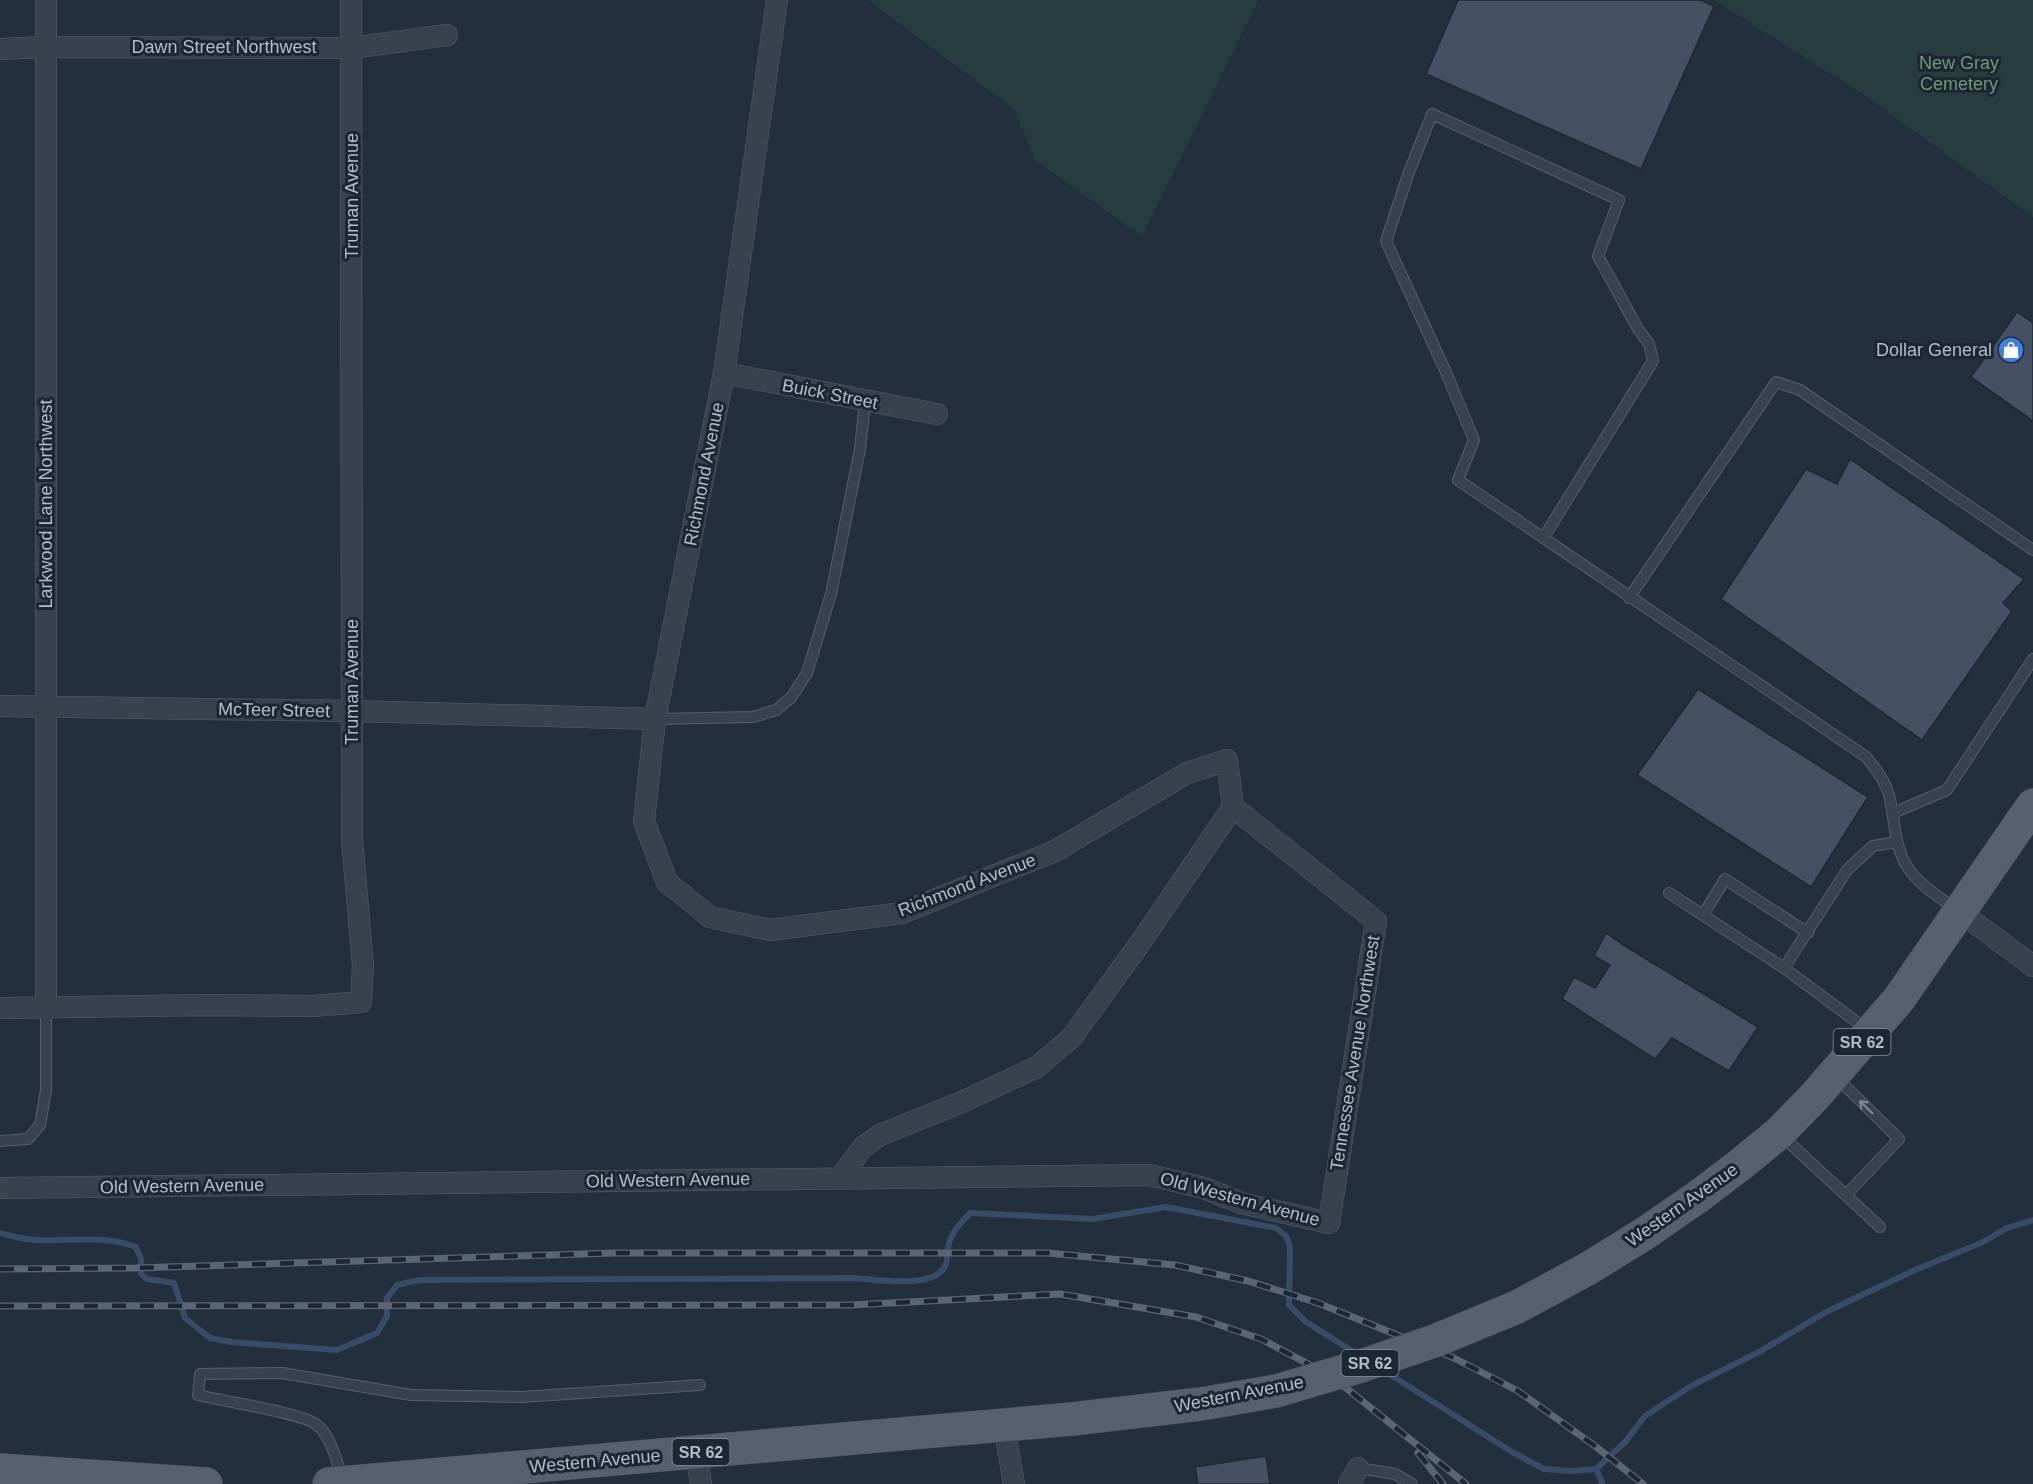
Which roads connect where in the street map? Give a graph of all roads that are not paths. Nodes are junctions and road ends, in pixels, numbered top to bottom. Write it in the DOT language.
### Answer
graph roads {
  1 [pos="46,0"];
  2 [pos="351,0"];
  3 [pos="777,0"];
  4 [pos="447,35"];
  5 [pos="46,47"];
  6 [pos="351,48"];
  7 [pos="0,49"];
  8 [pos="724,373"];
  9 [pos="865,402"];
  10 [pos="937,414"];
  11 [pos="1544,537"];
  12 [pos="2033,550"];
  13 [pos="1629,598"];
  14 [pos="2033,659"];
  15 [pos="0,706"];
  16 [pos="46,706"];
  17 [pos="352,711"];
  18 [pos="655,719"];
  19 [pos="2033,805"];
  20 [pos="1233,807"];
  21 [pos="1893,813"];
  22 [pos="1897,842"];
  23 [pos="1669,893"];
  24 [pos="1960,912"];
  25 [pos="1703,915"];
  26 [pos="1808,933"];
  27 [pos="2033,966"];
  28 [pos="1784,968"];
  29 [pos="0,1008"];
  30 [pos="46,1008"];
  31 [pos="1871,1032"];
  32 [pos="1834,1075"];
  33 [pos="1779,1133"];
  34 [pos="0,1141"];
  35 [pos="840,1178"];
  36 [pos="0,1188"];
  37 [pos="1846,1195"];
  38 [pos="1329,1222"];
  39 [pos="1880,1227"];
  40 [pos="700,1385"];
  41 [pos="1004,1426"];
  42 [pos="696,1452"];
  43 [pos="0,1470"];
  44 [pos="1353,1476"];
  45 [pos="52,1479"];
  46 [pos="380,1482"];
  47 [pos="206,1484"];
  48 [pos="336,1484"];
  49 [pos="701,1484"];
  50 [pos="1014,1484"];
  51 [pos="1412,1484"];
  1 -- 5 [label="street, Larkwood Lane Northwest"];
  2 -- 6 [label="street, Truman Avenue"];
  3 -- 8 [label="street, Richmond Avenue"];
  4 -- 6 [label="street, Dawn Street Northwest"];
  5 -- 6 [label="street, Dawn Street Northwest"];
  5 -- 7 [label="street, Dawn Street Northwest"];
  5 -- 16 [label="street, Larkwood Lane Northwest"];
  6 -- 17 [label="street, Truman Avenue"];
  8 -- 9 [label="street, Buick Street"];
  8 -- 18 [label="street, Richmond Avenue"];
  9 -- 10 [label="street, Buick Street"];
  9 -- 18 [label="lane"];
  11 -- 11 [label="lane"];
  11 -- 13 [label="lane"];
  12 -- 13 [label="lane"];
  13 -- 21 [label="lane"];
  14 -- 21 [label="lane"];
  15 -- 16 [label="street, McTeer Street"];
  16 -- 17 [label="street, McTeer Street"];
  16 -- 30 [label="street, Larkwood Lane Northwest"];
  17 -- 18 [label="street, McTeer Street"];
  17 -- 30 [label="street, Truman Avenue"];
  18 -- 20 [label="street, Richmond Avenue"];
  19 -- 24 [label="main road, Western Avenue / SR 62"];
  20 -- 35 [label="street"];
  20 -- 38 [label="street, Tennessee Avenue Northwest"];
  21 -- 22 [label="lane"];
  22 -- 24 [label="lane"];
  22 -- 26 [label="lane"];
  23 -- 25 [label="lane"];
  24 -- 27 [label="street"];
  24 -- 31 [label="main road, Western Avenue / SR 62"];
  25 -- 26 [label="lane"];
  25 -- 28 [label="lane"];
  26 -- 28 [label="lane"];
  28 -- 31 [label="lane"];
  29 -- 30 [label="street, Truman Avenue"];
  30 -- 34 [label="lane"];
  31 -- 32 [label="main road, Western Avenue / SR 62"];
  32 -- 33 [label="main road, Western Avenue / SR 62"];
  37 -- 32 [label="lane, one-way"];
  33 -- 37 [label="lane"];
  33 -- 41 [label="main road, Western Avenue / SR 62, bridge"];
  35 -- 36 [label="street, Old Western Avenue"];
  35 -- 38 [label="street, Old Western Avenue"];
  37 -- 39 [label="lane"];
  40 -- 48 [label="lane"];
  41 -- 42 [label="main road, Western Avenue / SR 62"];
  41 -- 50 [label="street"];
  42 -- 46 [label="main road, Western Avenue / SR 62"];
  42 -- 49 [label="street"];
  43 -- 45 [label="main road"];
  44 -- 51 [label="lane"];
  45 -- 47 [label="main road"];
  46 -- 48 [label="main road, Western Avenue / SR 62"];
}
